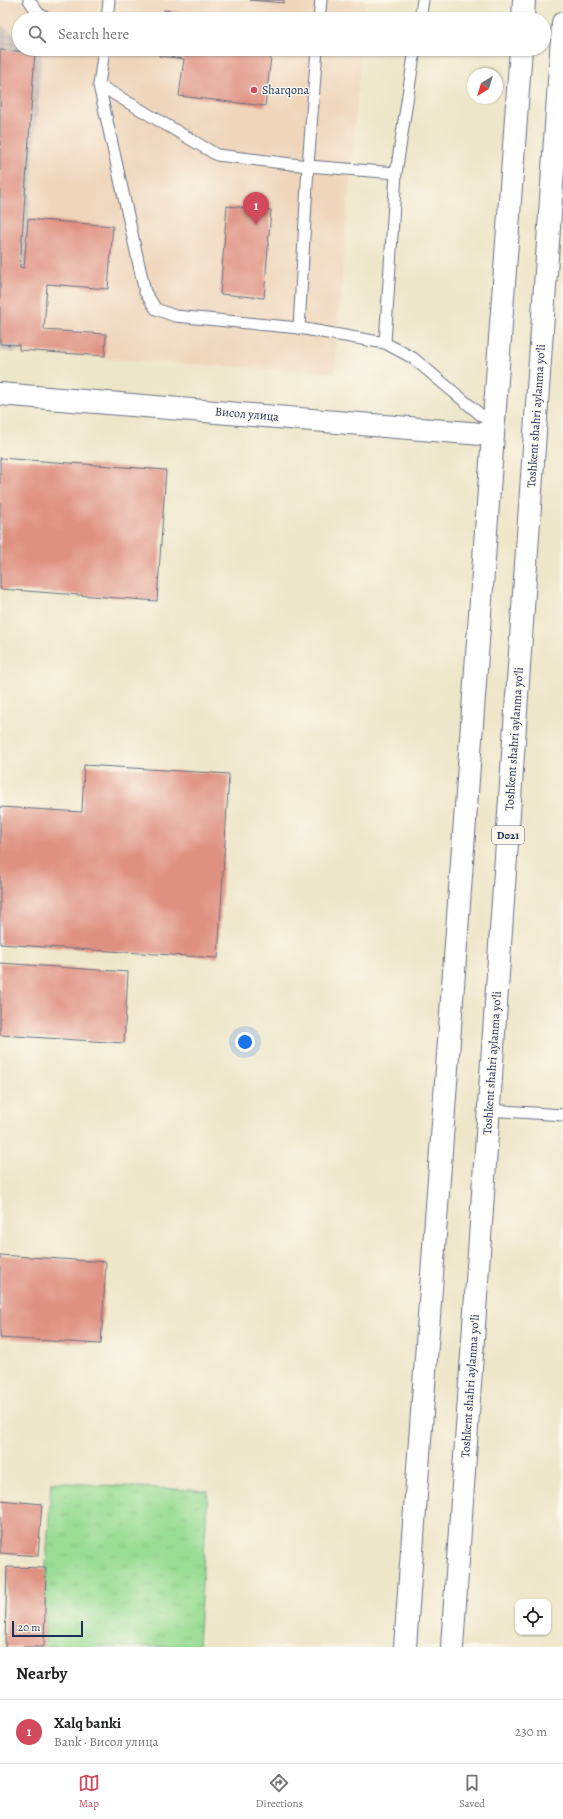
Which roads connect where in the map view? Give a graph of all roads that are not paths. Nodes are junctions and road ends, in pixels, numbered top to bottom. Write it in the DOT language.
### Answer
graph roads {
  1 [pos="29,0"];
  2 [pos="109,0"];
  3 [pos="321,0"];
  4 [pos="423,0"];
  5 [pos="524,0"];
  6 [pos="37,12"];
  7 [pos="108,12"];
  8 [pos="320,12"];
  9 [pos="421,12"];
  10 [pos="523,12"];
  11 [pos="563,23"];
  12 [pos="100,56"];
  13 [pos="316,56"];
  14 [pos="414,56"];
  15 [pos="521,56"];
  16 [pos="99,85"];
  17 [pos="308,166"];
  18 [pos="396,173"];
  19 [pos="299,328"];
  20 [pos="385,343"];
  21 [pos="0,394"];
  22 [pos="494,431"];
  23 [pos="489,1110"];
  24 [pos="563,1115"];
  25 [pos="405,1647"];
  26 [pos="452,1647"];
  1 -- 6 [label="lane"];
  2 -- 7 [label="lane"];
  3 -- 8 [label="lane"];
  4 -- 9 [label="lane"];
  5 -- 10 [label="main road"];
  11 -- 23 [label="main road, Toshkent shahri aylanma yoʻli / D021"];
  12 -- 16 [label="lane"];
  13 -- 17 [label="lane"];
  14 -- 18 [label="lane"];
  15 -- 22 [label="main road"];
  16 -- 17 [label="lane"];
  16 -- 19 [label="lane"];
  17 -- 18 [label="lane"];
  17 -- 19 [label="lane"];
  18 -- 20 [label="lane"];
  19 -- 20 [label="lane"];
  20 -- 22 [label="lane"];
  21 -- 22 [label="main road, Висол улица"];
  22 -- 25 [label="main road"];
  23 -- 24 [label="lane"];
  23 -- 26 [label="main road, Toshkent shahri aylanma yoʻli / D021"];
}
